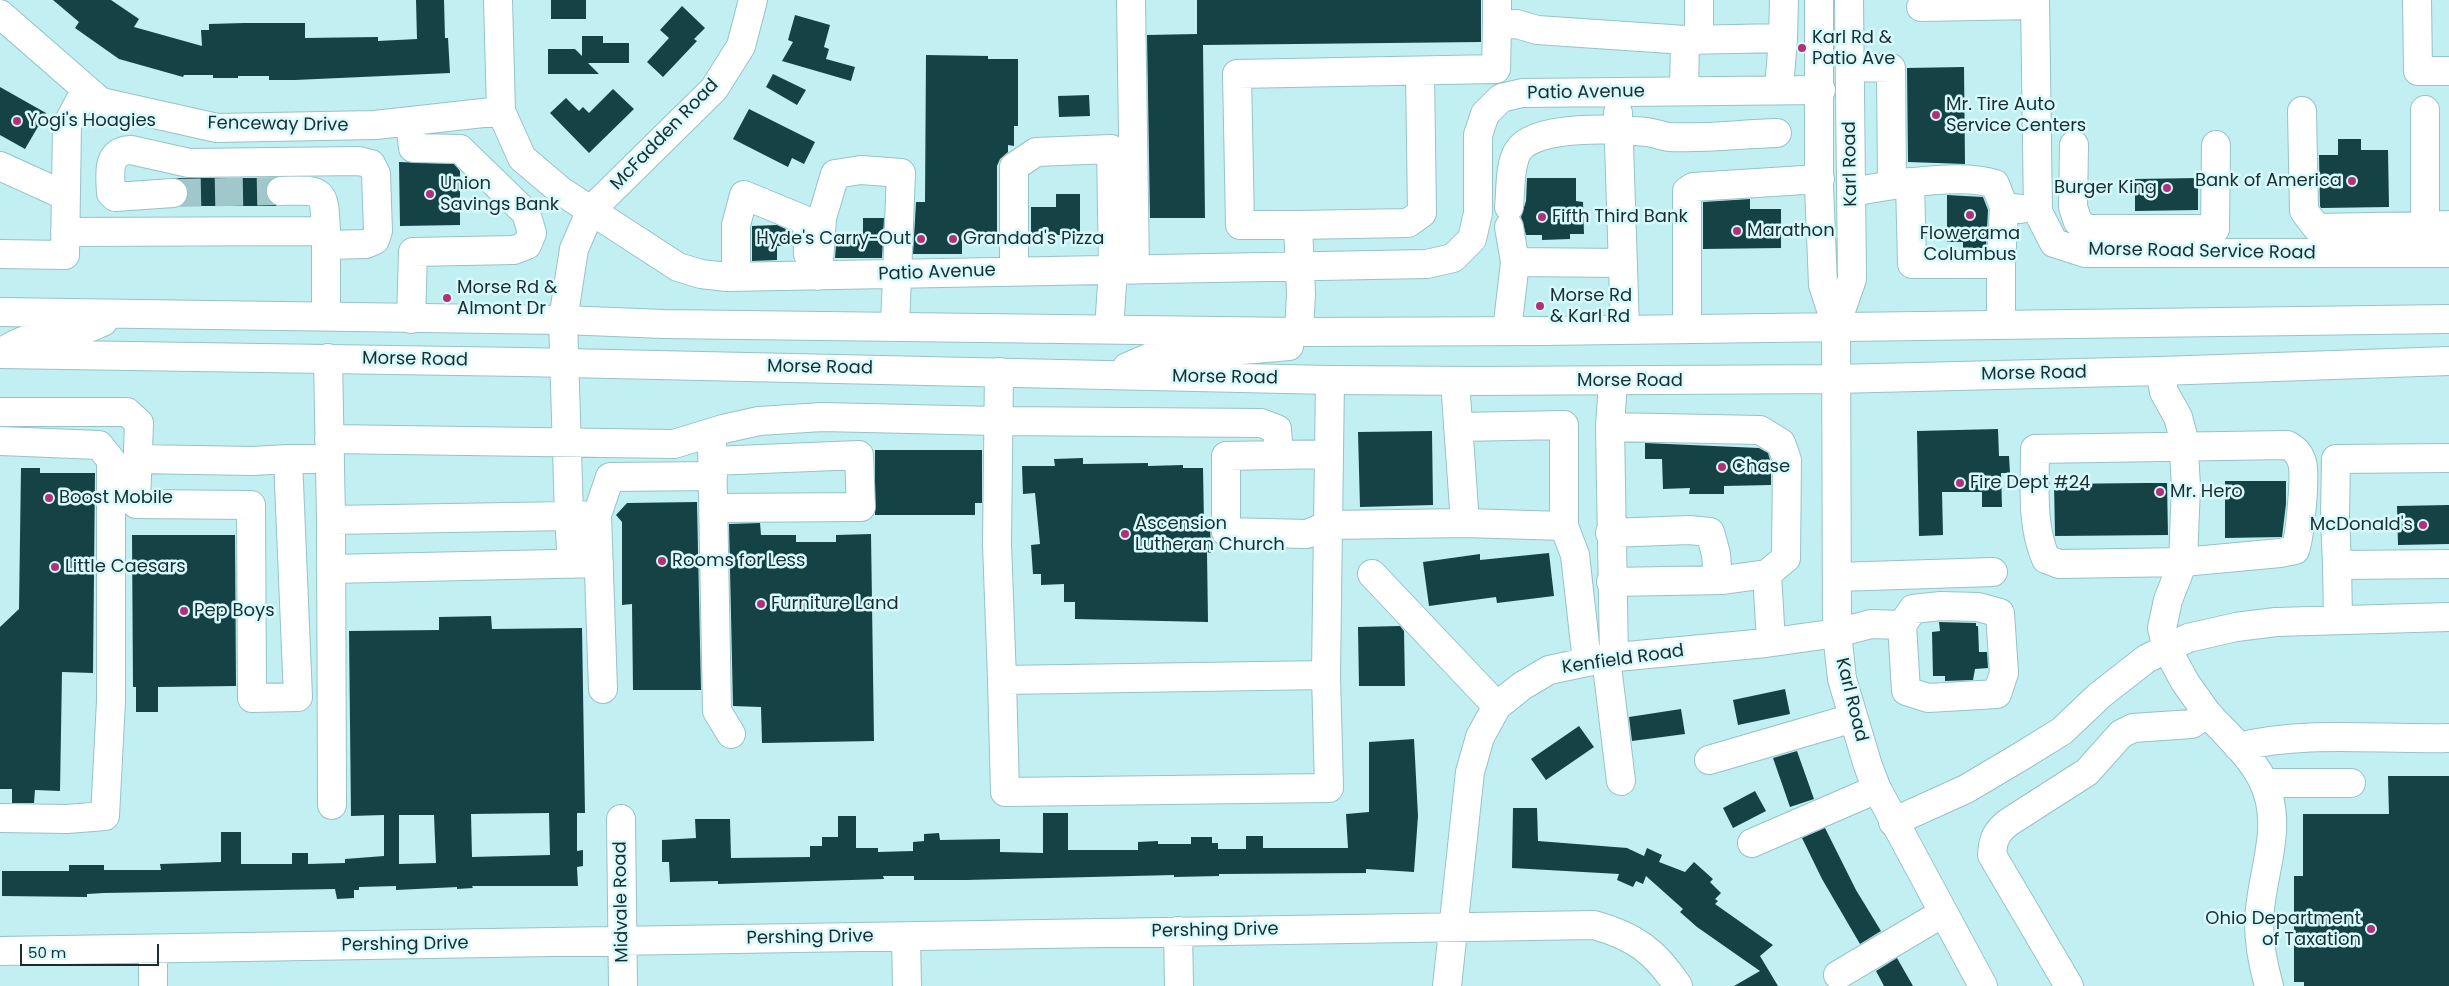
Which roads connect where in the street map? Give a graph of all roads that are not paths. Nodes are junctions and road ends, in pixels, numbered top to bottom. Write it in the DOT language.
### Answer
graph roads {
  1 [pos="498,0"];
  2 [pos="753,0"];
  3 [pos="1131,0"];
  4 [pos="1699,0"];
  5 [pos="1784,0"];
  6 [pos="1820,0"];
  7 [pos="1849,0"];
  8 [pos="2417,0"];
  9 [pos="2035,3"];
  10 [pos="1921,7"];
  11 [pos="1497,13"];
  12 [pos="0,14"];
  13 [pos="1783,38"];
  14 [pos="1692,40"];
  15 [pos="1850,67"];
  16 [pos="1496,69"];
  17 [pos="1420,71"];
  18 [pos="2449,71"];
  19 [pos="86,89"];
  20 [pos="1779,89"];
  21 [pos="1821,90"];
  22 [pos="1684,91"];
  23 [pos="1617,92"];
  24 [pos="1508,97"];
  25 [pos="2425,110"];
  26 [pos="501,111"];
  27 [pos="2302,111"];
  28 [pos="1618,130"];
  29 [pos="1776,133"];
  30 [pos="412,135"];
  31 [pos="2074,145"];
  32 [pos="2216,145"];
  33 [pos="0,166"];
  34 [pos="542,175"];
  35 [pos="1820,180"];
  36 [pos="1901,183"];
  37 [pos="281,191"];
  38 [pos="1852,192"];
  39 [pos="173,193"];
  40 [pos="66,196"];
  41 [pos="518,205"];
  42 [pos="2004,207"];
  43 [pos="591,210"];
  44 [pos="2038,212"];
  45 [pos="1298,225"];
  46 [pos="2437,226"];
  47 [pos="65,232"];
  48 [pos="326,238"];
  49 [pos="2449,253"];
  50 [pos="0,254"];
  51 [pos="1515,262"];
  52 [pos="1623,263"];
  53 [pos="2001,264"];
  54 [pos="1300,267"];
  55 [pos="1124,270"];
  56 [pos="1014,271"];
  57 [pos="898,274"];
  58 [pos="736,276"];
  59 [pos="813,276"];
  60 [pos="0,312"];
  61 [pos="130,313"];
  62 [pos="326,316"];
  63 [pos="411,318"];
  64 [pos="2449,319"];
  65 [pos="563,320"];
  66 [pos="2001,324"];
  67 [pos="1836,325"];
  68 [pos="895,326"];
  69 [pos="1687,328"];
  70 [pos="1109,329"];
  71 [pos="1625,329"];
  72 [pos="1507,331"];
  73 [pos="1299,332"];
  74 [pos="0,353"];
  75 [pos="328,358"];
  76 [pos="2449,361"];
  77 [pos="563,363"];
  78 [pos="2160,371"];
  79 [pos="999,372"];
  80 [pos="1109,375"];
  81 [pos="1836,379"];
  82 [pos="1330,380"];
  83 [pos="1455,381"];
  84 [pos="1614,381"];
  85 [pos="0,412"];
  86 [pos="997,421"];
  87 [pos="1458,427"];
  88 [pos="1610,427"];
  89 [pos="712,432"];
  90 [pos="0,441"];
  91 [pos="566,442"];
  92 [pos="2184,448"];
  93 [pos="330,449"];
  94 [pos="1330,454"];
  95 [pos="1279,455"];
  96 [pos="2449,458"];
  97 [pos="138,459"];
  98 [pos="288,459"];
  99 [pos="252,461"];
  100 [pos="713,469"];
  101 [pos="251,505"];
  102 [pos="714,508"];
  103 [pos="597,515"];
  104 [pos="569,516"];
  105 [pos="331,520"];
  106 [pos="1465,523"];
  107 [pos="1328,525"];
  108 [pos="1564,526"];
  109 [pos="1610,533"];
  110 [pos="2182,562"];
  111 [pos="599,563"];
  112 [pos="572,564"];
  113 [pos="2449,564"];
  114 [pos="2337,565"];
  115 [pos="332,569"];
  116 [pos="1993,572"];
  117 [pos="1372,574"];
  118 [pos="1767,574"];
  119 [pos="1837,577"];
  120 [pos="1720,580"];
  121 [pos="1611,582"];
  122 [pos="2449,617"];
  123 [pos="2338,620"];
  124 [pos="1902,625"];
  125 [pos="1837,633"];
  126 [pos="1771,642"];
  127 [pos="2167,649"];
  128 [pos="1602,659"];
  129 [pos="1326,675"];
  130 [pos="1002,680"];
  131 [pos="603,689"];
  132 [pos="1497,706"];
  133 [pos="2207,713"];
  134 [pos="1853,718"];
  135 [pos="731,734"];
  136 [pos="2449,738"];
  137 [pos="2238,747"];
  138 [pos="1709,760"];
  139 [pos="1621,781"];
  140 [pos="2264,783"];
  141 [pos="2352,783"];
  142 [pos="1877,789"];
  143 [pos="332,805"];
  144 [pos="0,818"];
  145 [pos="621,819"];
  146 [pos="1893,822"];
  147 [pos="1752,843"];
  148 [pos="1943,913"];
  149 [pos="1453,927"];
  150 [pos="1178,932"];
  151 [pos="906,936"];
  152 [pos="623,942"];
  153 [pos="153,949"];
  154 [pos="0,951"];
  155 [pos="1838,975"];
  156 [pos="153,986"];
  157 [pos="623,986"];
  158 [pos="907,986"];
  159 [pos="1179,986"];
  160 [pos="1447,986"];
  161 [pos="1678,986"];
  162 [pos="1983,986"];
  163 [pos="2069,986"];
  164 [pos="2269,986"];
  1 -- 26 [label="main road"];
  2 -- 43 [label="main road, McFadden Road"];
  3 -- 55 [label="main road"];
  4 -- 14 [label="main road"];
  5 -- 13 [label="main road"];
  6 -- 21 [label="main road, Karl Road"];
  7 -- 15 [label="main road, Karl Road"];
  8 -- 18 [label="main road"];
  9 -- 10 [label="main road"];
  9 -- 44 [label="main road, Morse Road Service Road"];
  11 -- 14 [label="main road"];
  11 -- 16 [label="main road"];
  12 -- 19 [label="main road, Fenceway Drive"];
  13 -- 14 [label="main road"];
  13 -- 20 [label="main road"];
  14 -- 22 [label="main road"];
  15 -- 36 [label="main road"];
  15 -- 38 [label="main road, Karl Road"];
  16 -- 17 [label="main road"];
  16 -- 24 [label="main road"];
  17 -- 45 [label="main road"];
  17 -- 45 [label="main road"];
  19 -- 30 [label="main road, Fenceway Drive"];
  19 -- 40 [label="main road"];
  20 -- 21 [label="main road, Patio Avenue"];
  20 -- 22 [label="main road, Patio Avenue"];
  21 -- 35 [label="main road, Karl Road"];
  22 -- 23 [label="main road, Patio Avenue"];
  23 -- 24 [label="main road, Patio Avenue"];
  23 -- 28 [label="main road"];
  24 -- 54 [label="main road, Patio Avenue"];
  25 -- 46 [label="main road"];
  26 -- 30 [label="main road, Fenceway Drive"];
  26 -- 34 [label="main road, Patio Avenue"];
  27 -- 46 [label="main road"];
  28 -- 29 [label="main road"];
  28 -- 51 [label="main road"];
  28 -- 52 [label="main road"];
  30 -- 41 [label="main road"];
  31 -- 32 [label="main road"];
  33 -- 40 [label="main road"];
  34 -- 41 [label="main road"];
  34 -- 43 [label="main road, Patio Avenue"];
  35 -- 67 [label="main road, Karl Road"];
  35 -- 69 [label="main road"];
  36 -- 38 [label="main road"];
  36 -- 42 [label="main road"];
  36 -- 53 [label="main road"];
  37 -- 48 [label="main road"];
  38 -- 67 [label="main road, Karl Road"];
  39 -- 48 [label="main road"];
  40 -- 47 [label="main road"];
  41 -- 63 [label="main road"];
  42 -- 44 [label="main road"];
  42 -- 53 [label="main road"];
  43 -- 58 [label="main road, Patio Avenue"];
  43 -- 65 [label="main road"];
  44 -- 49 [label="main road, Morse Road Service Road"];
  45 -- 54 [label="main road"];
  47 -- 48 [label="main road"];
  47 -- 50 [label="main road"];
  48 -- 62 [label="main road"];
  51 -- 52 [label="main road"];
  51 -- 72 [label="main road"];
  52 -- 71 [label="main road"];
  53 -- 66 [label="main road"];
  54 -- 55 [label="main road, Patio Avenue"];
  54 -- 73 [label="main road"];
  55 -- 56 [label="main road, Patio Avenue"];
  55 -- 56 [label="main road"];
  55 -- 70 [label="main road"];
  56 -- 57 [label="main road, Patio Avenue"];
  57 -- 59 [label="main road, Patio Avenue"];
  57 -- 59 [label="main road"];
  57 -- 68 [label="main road"];
  58 -- 59 [label="main road, Patio Avenue"];
  58 -- 59 [label="main road"];
  60 -- 61 [label="main road"];
  61 -- 62 [label="main road"];
  61 -- 74 [label="main road"];
  62 -- 63 [label="main road"];
  63 -- 65 [label="main road"];
  64 -- 66 [label="main road"];
  65 -- 68 [label="main road"];
  65 -- 77 [label="main road"];
  66 -- 67 [label="main road"];
  67 -- 69 [label="main road"];
  67 -- 81 [label="main road, Karl Road"];
  68 -- 70 [label="main road"];
  69 -- 71 [label="main road"];
  70 -- 73 [label="main road"];
  71 -- 72 [label="main road"];
  72 -- 73 [label="main road"];
  73 -- 80 [label="main road"];
  74 -- 75 [label="main road, Morse Road"];
  75 -- 77 [label="main road, Morse Road"];
  75 -- 93 [label="main road"];
  76 -- 78 [label="main road, Morse Road"];
  77 -- 79 [label="main road, Morse Road"];
  77 -- 91 [label="main road"];
  78 -- 81 [label="main road, Morse Road"];
  78 -- 92 [label="main road"];
  79 -- 80 [label="main road, Morse Road"];
  79 -- 86 [label="main road"];
  80 -- 82 [label="main road, Morse Road"];
  81 -- 84 [label="main road, Morse Road"];
  81 -- 119 [label="main road, Karl Road"];
  82 -- 83 [label="main road, Morse Road"];
  82 -- 94 [label="main road"];
  83 -- 84 [label="main road, Morse Road"];
  83 -- 87 [label="main road"];
  84 -- 88 [label="main road"];
  85 -- 97 [label="main road"];
  86 -- 89 [label="main road"];
  86 -- 95 [label="main road"];
  86 -- 130 [label="main road"];
  87 -- 106 [label="main road"];
  87 -- 108 [label="main road"];
  88 -- 109 [label="main road"];
  88 -- 118 [label="main road"];
  89 -- 91 [label="main road"];
  89 -- 100 [label="main road"];
  90 -- 144 [label="main road"];
  91 -- 93 [label="main road"];
  91 -- 104 [label="main road"];
  92 -- 110 [label="main road"];
  92 -- 110 [label="main road"];
  92 -- 110 [label="main road"];
  93 -- 98 [label="main road"];
  93 -- 105 [label="main road"];
  94 -- 95 [label="main road"];
  94 -- 107 [label="main road"];
  95 -- 107 [label="main road"];
  96 -- 114 [label="main road"];
  97 -- 99 [label="main road"];
  97 -- 101 [label="main road"];
  98 -- 99 [label="main road"];
  98 -- 101 [label="main road"];
  99 -- 101 [label="main road"];
  100 -- 102 [label="main road"];
  100 -- 102 [label="main road"];
  100 -- 103 [label="main road"];
  102 -- 135 [label="main road"];
  103 -- 104 [label="main road"];
  103 -- 111 [label="main road"];
  104 -- 105 [label="main road"];
  104 -- 112 [label="main road"];
  105 -- 115 [label="main road"];
  106 -- 107 [label="main road"];
  106 -- 108 [label="main road"];
  107 -- 129 [label="main road"];
  108 -- 128 [label="main road"];
  109 -- 120 [label="main road"];
  109 -- 121 [label="main road"];
  110 -- 127 [label="main road"];
  111 -- 112 [label="main road"];
  111 -- 131 [label="main road"];
  112 -- 115 [label="main road"];
  113 -- 114 [label="main road"];
  114 -- 123 [label="main road"];
  115 -- 143 [label="main road"];
  116 -- 119 [label="main road"];
  117 -- 132 [label="main road"];
  118 -- 120 [label="main road"];
  118 -- 126 [label="main road"];
  119 -- 125 [label="main road, Karl Road"];
  120 -- 121 [label="main road"];
  121 -- 128 [label="main road"];
  122 -- 123 [label="main road"];
  123 -- 127 [label="main road"];
  124 -- 124 [label="main road"];
  124 -- 125 [label="main road, Kenfield Road"];
  125 -- 126 [label="main road, Kenfield Road"];
  125 -- 134 [label="main road, Karl Road"];
  126 -- 128 [label="main road, Kenfield Road"];
  127 -- 133 [label="main road"];
  127 -- 146 [label="main road"];
  128 -- 132 [label="main road, Kenfield Road"];
  128 -- 139 [label="main road"];
  129 -- 130 [label="main road"];
  129 -- 130 [label="main road"];
  132 -- 149 [label="main road, Kenfield Road"];
  133 -- 137 [label="main road"];
  133 -- 163 [label="main road"];
  134 -- 138 [label="main road"];
  134 -- 142 [label="main road, Karl Road"];
  136 -- 137 [label="main road"];
  137 -- 140 [label="main road"];
  140 -- 141 [label="main road"];
  140 -- 164 [label="main road"];
  142 -- 146 [label="main road, Karl Road"];
  142 -- 147 [label="main road"];
  145 -- 152 [label="main road, Midvale Road"];
  146 -- 148 [label="main road, Karl Road"];
  148 -- 155 [label="main road"];
  148 -- 162 [label="main road, Karl Road"];
  149 -- 150 [label="main road, Pershing Drive"];
  149 -- 160 [label="main road, Kenfield Road"];
  149 -- 161 [label="main road, Pershing Drive"];
  150 -- 151 [label="main road, Pershing Drive"];
  150 -- 159 [label="main road"];
  151 -- 152 [label="main road, Pershing Drive"];
  151 -- 158 [label="main road"];
  152 -- 153 [label="main road, Pershing Drive"];
  152 -- 157 [label="main road, Midvale Road"];
  153 -- 154 [label="main road, Pershing Drive"];
  153 -- 156 [label="main road"];
}
